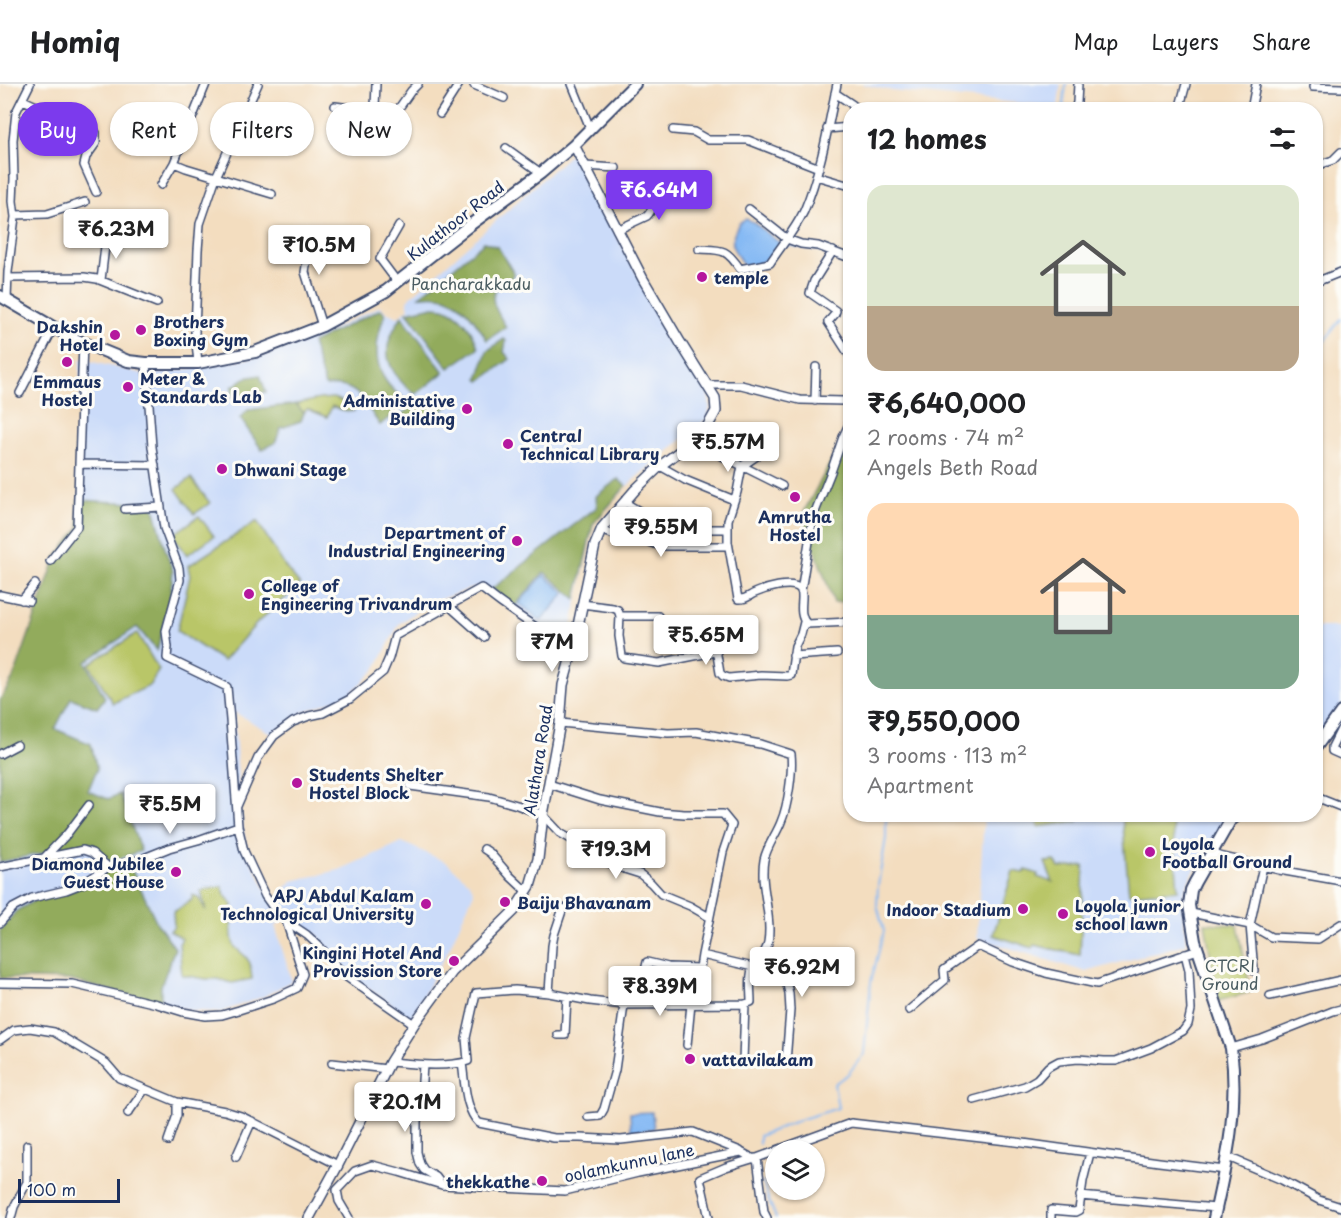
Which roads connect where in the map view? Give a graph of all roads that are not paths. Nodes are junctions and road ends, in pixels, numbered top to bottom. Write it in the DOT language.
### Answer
graph roads {
  1 [pos="30,84"];
  2 [pos="206,84"];
  3 [pos="258,84"];
  4 [pos="376,84"];
  5 [pos="418,84"];
  6 [pos="459,84"];
  7 [pos="475,84"];
  8 [pos="572,84"];
  9 [pos="635,84"];
  10 [pos="837,84"];
  11 [pos="1078,84"];
  12 [pos="1186,84"];
  13 [pos="1256,84"];
  14 [pos="1313,87"];
  15 [pos="1341,88"];
  16 [pos="835,93"];
  17 [pos="504,98"];
  18 [pos="23,100"];
  19 [pos="375,102"];
  20 [pos="403,102"];
  21 [pos="848,102"];
  22 [pos="1077,102"];
  23 [pos="1181,102"];
  24 [pos="1253,102"];
  25 [pos="440,114"];
  26 [pos="590,128"];
  27 [pos="843,128"];
  28 [pos="827,129"];
  29 [pos="673,130"];
  30 [pos="574,145"];
  31 [pos="506,148"];
  32 [pos="1341,152"];
  33 [pos="174,163"];
  34 [pos="1323,163"];
  35 [pos="585,166"];
  36 [pos="616,168"];
  37 [pos="819,168"];
  38 [pos="541,173"];
  39 [pos="216,177"];
  40 [pos="816,177"];
  41 [pos="656,182"];
  42 [pos="843,184"];
  43 [pos="161,185"];
  44 [pos="96,192"];
  45 [pos="272,194"];
  46 [pos="85,202"];
  47 [pos="748,209"];
  48 [pos="15,214"];
  49 [pos="399,226"];
  50 [pos="617,230"];
  51 [pos="106,238"];
  52 [pos="787,239"];
  53 [pos="699,249"];
  54 [pos="833,251"];
  55 [pos="290,253"];
  56 [pos="843,255"];
  57 [pos="1341,272"];
  58 [pos="8,278"];
  59 [pos="1323,279"];
  60 [pos="101,280"];
  61 [pos="398,283"];
  62 [pos="3,298"];
  63 [pos="157,303"];
  64 [pos="322,326"];
  65 [pos="54,327"];
  66 [pos="83,341"];
  67 [pos="843,345"];
  68 [pos="146,363"];
  69 [pos="198,363"];
  70 [pos="816,367"];
  71 [pos="708,385"];
  72 [pos="20,393"];
  73 [pos="815,400"];
  74 [pos="843,401"];
  75 [pos="843,437"];
  76 [pos="693,441"];
  77 [pos="761,453"];
  78 [pos="79,464"];
  79 [pos="155,465"];
  80 [pos="660,466"];
  81 [pos="742,466"];
  82 [pos="782,486"];
  83 [pos="734,500"];
  84 [pos="624,502"];
  85 [pos="161,507"];
  86 [pos="125,509"];
  87 [pos="662,521"];
  88 [pos="728,529"];
  89 [pos="601,530"];
  90 [pos="654,544"];
  91 [pos="728,546"];
  92 [pos="50,561"];
  93 [pos="35,584"];
  94 [pos="801,591"];
  95 [pos="0,595"];
  96 [pos="582,604"];
  97 [pos="448,605"];
  98 [pos="620,616"];
  99 [pos="657,616"];
  100 [pos="804,622"];
  101 [pos="843,623"];
  102 [pos="484,637"];
  103 [pos="573,649"];
  104 [pos="837,652"];
  105 [pos="793,656"];
  106 [pos="1341,712"];
  107 [pos="560,723"];
  108 [pos="1341,729"];
  109 [pos="1323,737"];
  110 [pos="17,745"];
  111 [pos="0,754"];
  112 [pos="1341,755"];
  113 [pos="549,784"];
  114 [pos="410,786"];
  115 [pos="1323,800"];
  116 [pos="88,805"];
  117 [pos="1341,807"];
  118 [pos="236,808"];
  119 [pos="543,815"];
  120 [pos="1229,822"];
  121 [pos="238,826"];
  122 [pos="484,849"];
  123 [pos="1211,855"];
  124 [pos="45,857"];
  125 [pos="1263,866"];
  126 [pos="0,867"];
  127 [pos="108,867"];
  128 [pos="1341,881"];
  129 [pos="526,891"];
  130 [pos="563,908"];
  131 [pos="1191,913"];
  132 [pos="709,917"];
  133 [pos="286,921"];
  134 [pos="0,923"];
  135 [pos="1341,924"];
  136 [pos="1250,925"];
  137 [pos="1198,950"];
  138 [pos="765,951"];
  139 [pos="1185,954"];
  140 [pos="702,955"];
  141 [pos="753,967"];
  142 [pos="1254,971"];
  143 [pos="1341,980"];
  144 [pos="0,983"];
  145 [pos="549,993"];
  146 [pos="1270,996"];
  147 [pos="567,997"];
  148 [pos="691,1004"];
  149 [pos="745,1004"];
  150 [pos="624,1005"];
  151 [pos="641,1005"];
  152 [pos="1341,1009"];
  153 [pos="909,1010"];
  154 [pos="414,1024"];
  155 [pos="558,1035"];
  156 [pos="0,1040"];
  157 [pos="687,1046"];
  158 [pos="1231,1048"];
  159 [pos="743,1061"];
  160 [pos="786,1062"];
  161 [pos="332,1063"];
  162 [pos="462,1063"];
  163 [pos="423,1065"];
  164 [pos="389,1066"];
  165 [pos="145,1089"];
  166 [pos="974,1100"];
  167 [pos="177,1102"];
  168 [pos="128,1113"];
  169 [pos="588,1117"];
  170 [pos="252,1121"];
  171 [pos="805,1140"];
  172 [pos="168,1141"];
  173 [pos="27,1145"];
  174 [pos="741,1152"];
  175 [pos="1090,1153"];
  176 [pos="765,1155"];
  177 [pos="236,1157"];
  178 [pos="1228,1157"];
  179 [pos="755,1158"];
  180 [pos="338,1165"];
  181 [pos="1225,1170"];
  182 [pos="441,1185"];
  183 [pos="1080,1196"];
  184 [pos="1341,1206"];
  185 [pos="1215,1213"];
  186 [pos="11,1218"];
  187 [pos="309,1218"];
  188 [pos="349,1218"];
  189 [pos="708,1218"];
  190 [pos="767,1218"];
  191 [pos="1052,1218"];
  1 -- 18 [label="street"];
  2 -- 33 [label="street"];
  3 -- 39 [label="street"];
  4 -- 19 [label="street"];
  5 -- 20 [label="street"];
  6 -- 25 [label="street"];
  7 -- 17 [label="street"];
  8 -- 26 [label="street"];
  9 -- 26 [label="main road, Kulathoor Road"];
  10 -- 16 [label="street"];
  11 -- 22 [label="street"];
  12 -- 23 [label="street"];
  13 -- 24 [label="street"];
  14 -- 15 [label="street"];
  16 -- 21 [label="street"];
  16 -- 28 [label="street"];
  18 -- 44 [label="street"];
  18 -- 48 [label="street"];
  26 -- 30 [label="main road, Kulathoor Road"];
  27 -- 28 [label="street"];
  28 -- 37 [label="street"];
  29 -- 37 [label="street"];
  30 -- 35 [label="street, Alathara Road"];
  30 -- 38 [label="main road, Kulathoor Road"];
  31 -- 38 [label="street"];
  32 -- 34 [label="street"];
  33 -- 39 [label="street"];
  33 -- 43 [label="street"];
  35 -- 36 [label="street"];
  35 -- 50 [label="street, Alathara Road"];
  37 -- 40 [label="street"];
  38 -- 61 [label="main road, Kulathoor Road"];
  39 -- 45 [label="street"];
  39 -- 69 [label="street"];
  40 -- 42 [label="street"];
  40 -- 52 [label="street"];
  41 -- 50 [label="street"];
  46 -- 48 [label="street"];
  47 -- 52 [label="street"];
  48 -- 58 [label="street"];
  49 -- 61 [label="street"];
  50 -- 71 [label="street, Alathara Road"];
  51 -- 60 [label="street"];
  52 -- 53 [label="street"];
  52 -- 54 [label="street"];
  54 -- 56 [label="street"];
  54 -- 67 [label="street"];
  55 -- 64 [label="street"];
  57 -- 59 [label="street"];
  58 -- 60 [label="street"];
  58 -- 62 [label="street"];
  60 -- 63 [label="street"];
  61 -- 64 [label="main road, Kulathoor Road"];
  62 -- 65 [label="main road, Kulathoor Road"];
  64 -- 69 [label="main road, Kulathoor Road"];
  65 -- 66 [label="main road, Kulathoor Road"];
  65 -- 72 [label="street"];
  66 -- 68 [label="main road, Kulathoor Road"];
  66 -- 78 [label="street"];
  68 -- 69 [label="main road, Kulathoor Road"];
  68 -- 79 [label="street"];
  70 -- 73 [label="street"];
  71 -- 73 [label="street"];
  71 -- 76 [label="street, Alathara Road"];
  73 -- 74 [label="street"];
  75 -- 94 [label="street"];
  76 -- 80 [label="street, Alathara Road"];
  76 -- 81 [label="street"];
  77 -- 81 [label="street"];
  78 -- 79 [label="street"];
  78 -- 92 [label="street"];
  79 -- 85 [label="street"];
  80 -- 83 [label="street"];
  80 -- 84 [label="street, Alathara Road"];
  81 -- 82 [label="street"];
  81 -- 83 [label="street"];
  83 -- 88 [label="street"];
  84 -- 87 [label="street"];
  84 -- 89 [label="street, Alathara Road"];
  85 -- 86 [label="street"];
  85 -- 118 [label="street"];
  87 -- 88 [label="street"];
  87 -- 90 [label="street"];
  88 -- 91 [label="street"];
  89 -- 90 [label="street"];
  89 -- 96 [label="street, Alathara Road"];
  90 -- 91 [label="street"];
  91 -- 94 [label="street"];
  93 -- 95 [label="street"];
  94 -- 100 [label="street"];
  96 -- 98 [label="street"];
  96 -- 103 [label="street, Alathara Road"];
  97 -- 102 [label="street"];
  97 -- 103 [label="street"];
  97 -- 118 [label="street"];
  98 -- 99 [label="street"];
  98 -- 105 [label="street"];
  100 -- 101 [label="street"];
  100 -- 105 [label="street"];
  103 -- 107 [label="street, Alathara Road"];
  104 -- 105 [label="street"];
  106 -- 109 [label="main road"];
  107 -- 113 [label="street, Alathara Road"];
  107 -- 138 [label="street"];
  108 -- 112 [label="street"];
  110 -- 111 [label="street"];
  113 -- 119 [label="street, Alathara Road"];
  113 -- 132 [label="street"];
  114 -- 119 [label="street"];
  115 -- 117 [label="street"];
  116 -- 124 [label="street"];
  118 -- 121 [label="street"];
  119 -- 129 [label="street, Alathara Road"];
  119 -- 132 [label="street"];
  120 -- 123 [label="main road"];
  121 -- 127 [label="street"];
  121 -- 133 [label="street"];
  122 -- 129 [label="street"];
  123 -- 125 [label="street"];
  123 -- 131 [label="main road"];
  124 -- 126 [label="street"];
  124 -- 127 [label="street"];
  125 -- 128 [label="street"];
  125 -- 136 [label="street"];
  127 -- 134 [label="street"];
  129 -- 154 [label="street, Alathara Road"];
  130 -- 145 [label="street"];
  131 -- 136 [label="street"];
  131 -- 137 [label="main road"];
  132 -- 140 [label="street"];
  133 -- 144 [label="street"];
  133 -- 154 [label="street"];
  135 -- 136 [label="street"];
  136 -- 142 [label="street"];
  137 -- 139 [label="street"];
  137 -- 158 [label="main road"];
  138 -- 141 [label="street"];
  138 -- 160 [label="street"];
  139 -- 153 [label="street"];
  139 -- 166 [label="street"];
  140 -- 141 [label="street"];
  140 -- 151 [label="street"];
  141 -- 149 [label="street"];
  143 -- 146 [label="street"];
  145 -- 147 [label="street"];
  145 -- 162 [label="street"];
  147 -- 150 [label="street"];
  147 -- 155 [label="street"];
  148 -- 149 [label="street"];
  148 -- 151 [label="street"];
  148 -- 157 [label="street"];
  149 -- 159 [label="street"];
  150 -- 151 [label="street"];
  150 -- 169 [label="street"];
  152 -- 158 [label="street"];
  154 -- 164 [label="street, Alathara Road"];
  156 -- 165 [label="street"];
  158 -- 178 [label="main road"];
  161 -- 164 [label="street"];
  162 -- 163 [label="street"];
  162 -- 174 [label="street"];
  163 -- 164 [label="street"];
  163 -- 182 [label="street"];
  164 -- 180 [label="street, Alathara Road"];
  165 -- 167 [label="street"];
  165 -- 168 [label="street"];
  167 -- 170 [label="street"];
  167 -- 172 [label="street"];
  170 -- 177 [label="street"];
  170 -- 180 [label="street"];
  171 -- 175 [label="street"];
  173 -- 186 [label="street"];
  174 -- 179 [label="street"];
  174 -- 182 [label="street, oolamkunnu lane"];
  175 -- 181 [label="street"];
  175 -- 183 [label="street"];
  176 -- 179 [label="street"];
  178 -- 181 [label="main road"];
  178 -- 184 [label="street"];
  179 -- 189 [label="street"];
  179 -- 190 [label="street"];
  180 -- 187 [label="street, Alathara Road"];
  181 -- 185 [label="main road"];
  182 -- 188 [label="street, oolamkunnu lane"];
  183 -- 185 [label="street"];
  183 -- 191 [label="street"];
}
